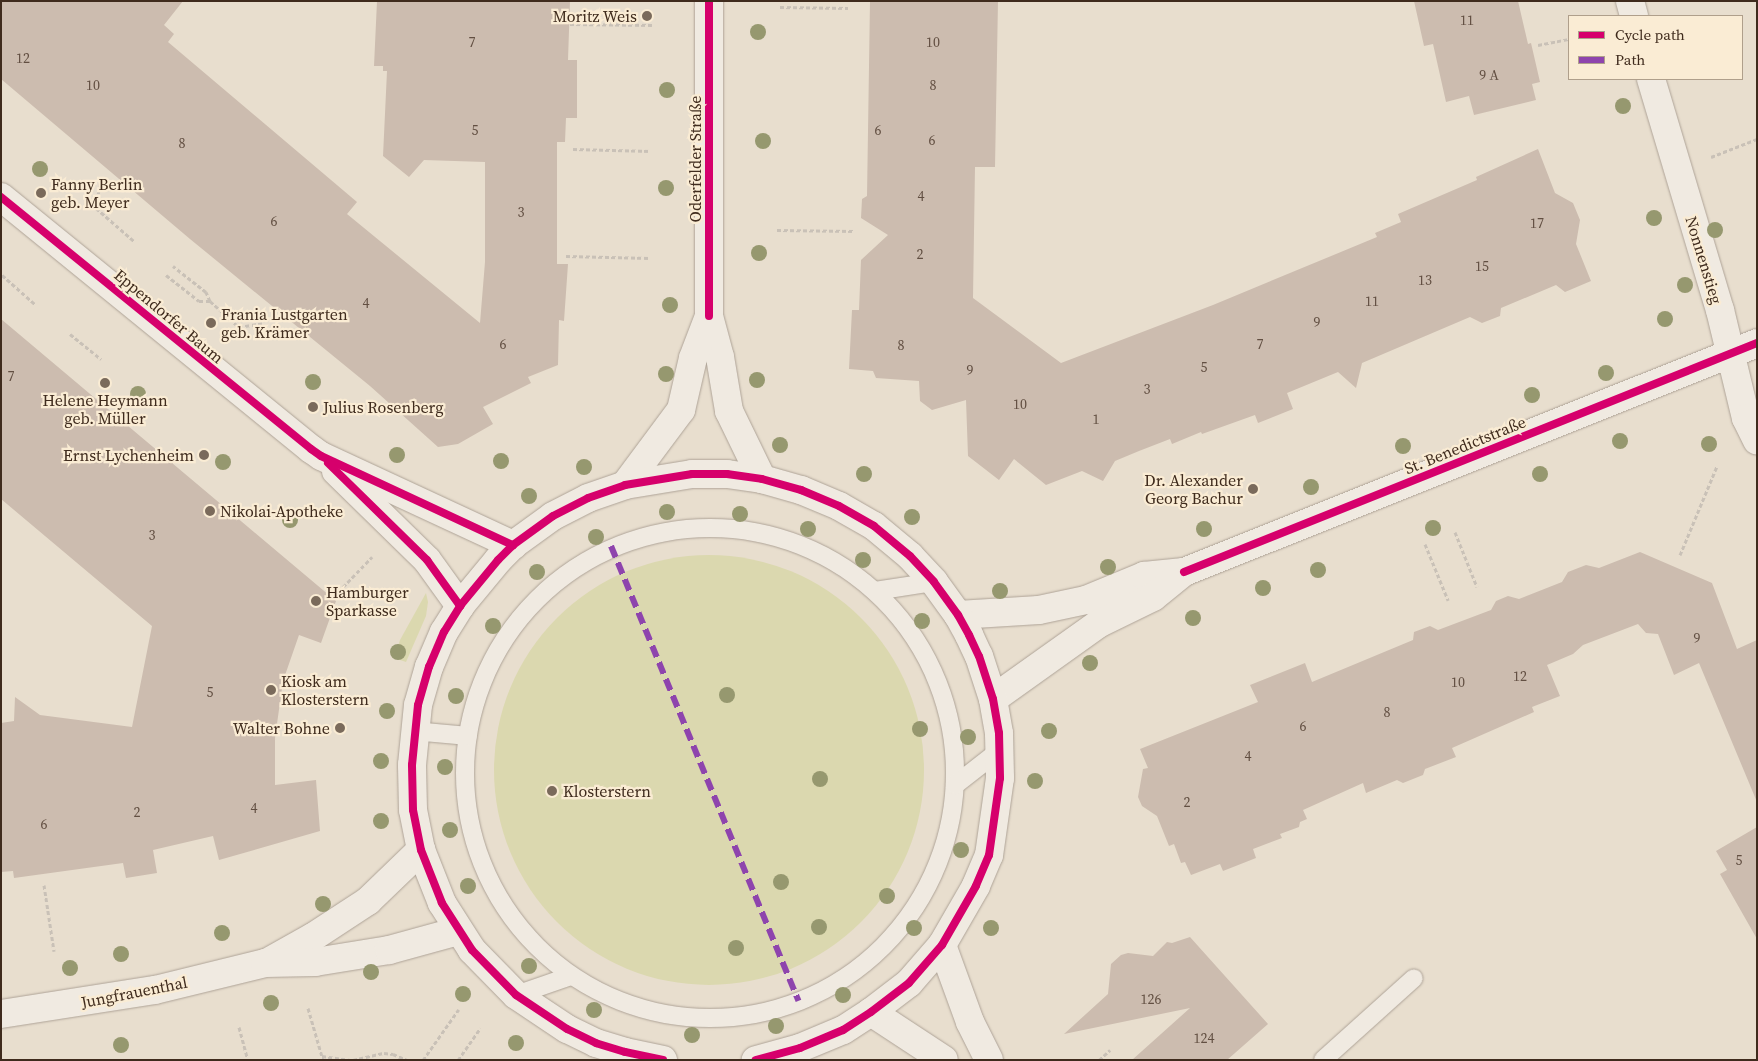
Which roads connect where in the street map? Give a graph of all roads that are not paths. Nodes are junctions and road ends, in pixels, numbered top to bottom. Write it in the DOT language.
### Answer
graph roads {
  1 [pos="709,1"];
  2 [pos="1630,1"];
  3 [pos="1634,15"];
  4 [pos="1651,80"];
  5 [pos="1,197"];
  6 [pos="709,316"];
  7 [pos="1757,343"];
  8 [pos="1730,354"];
  9 [pos="1757,442"];
  10 [pos="320,456"];
  11 [pos="762,479"];
  12 [pos="625,485"];
  13 [pos="513,545"];
  14 [pos="1184,572"];
  15 [pos="934,582"];
  16 [pos="875,592"];
  17 [pos="460,606"];
  18 [pos="958,615"];
  19 [pos="992,699"];
  20 [pos="414,731"];
  21 [pos="468,736"];
  22 [pos="1000,750"];
  23 [pos="955,785"];
  24 [pos="421,850"];
  25 [pos="458,931"];
  26 [pos="942,945"];
  27 [pos="265,963"];
  28 [pos="571,976"];
  29 [pos="1414,978"];
  30 [pos="516,995"];
  31 [pos="871,1012"];
  32 [pos="1,1014"];
  33 [pos="663,1060"];
  34 [pos="756,1060"];
  35 [pos="944,1060"];
  36 [pos="989,1060"];
  37 [pos="1323,1060"];
  1 -- 6 [label="main road, Oderfelder Straße"];
  2 -- 3 [label="main road"];
  4 -- 8 [label="main road, Nonnenstieg"];
  5 -- 10 [label="main road, Eppendorfer Baum"];
  6 -- 11 [label="main road, Oderfelder Straße"];
  6 -- 12 [label="main road, Oderfelder Straße"];
  7 -- 8 [label="main road, St. Benedictstraße"];
  8 -- 9 [label="main road, Nonnenstieg"];
  8 -- 14 [label="main road, St. Benedictstraße"];
  10 -- 13 [label="main road, Eppendorfer Baum"];
  10 -- 17 [label="main road, Eppendorfer Baum"];
  11 -- 12 [label="main road"];
  11 -- 15 [label="main road"];
  12 -- 13 [label="main road"];
  13 -- 17 [label="main road"];
  14 -- 18 [label="main road, St. Benedictstraße"];
  14 -- 19 [label="main road, St. Benedictstraße"];
  15 -- 16 [label="lane"];
  15 -- 18 [label="main road"];
  16 -- 21 [label="lane"];
  16 -- 23 [label="lane"];
  17 -- 20 [label="main road"];
  18 -- 19 [label="main road"];
  19 -- 22 [label="main road"];
  20 -- 21 [label="lane"];
  20 -- 24 [label="main road"];
  21 -- 28 [label="lane"];
  22 -- 23 [label="lane"];
  22 -- 26 [label="main road"];
  23 -- 28 [label="lane"];
  24 -- 25 [label="main road"];
  24 -- 27 [label="main road, Jungfrauenthal"];
  25 -- 27 [label="main road, Jungfrauenthal"];
  25 -- 30 [label="main road"];
  26 -- 31 [label="main road"];
  26 -- 36 [label="main road"];
  27 -- 32 [label="main road, Jungfrauenthal"];
  28 -- 30 [label="lane"];
  29 -- 37 [label="lane"];
  30 -- 33 [label="main road"];
  31 -- 34 [label="main road"];
  31 -- 35 [label="main road"];
}
